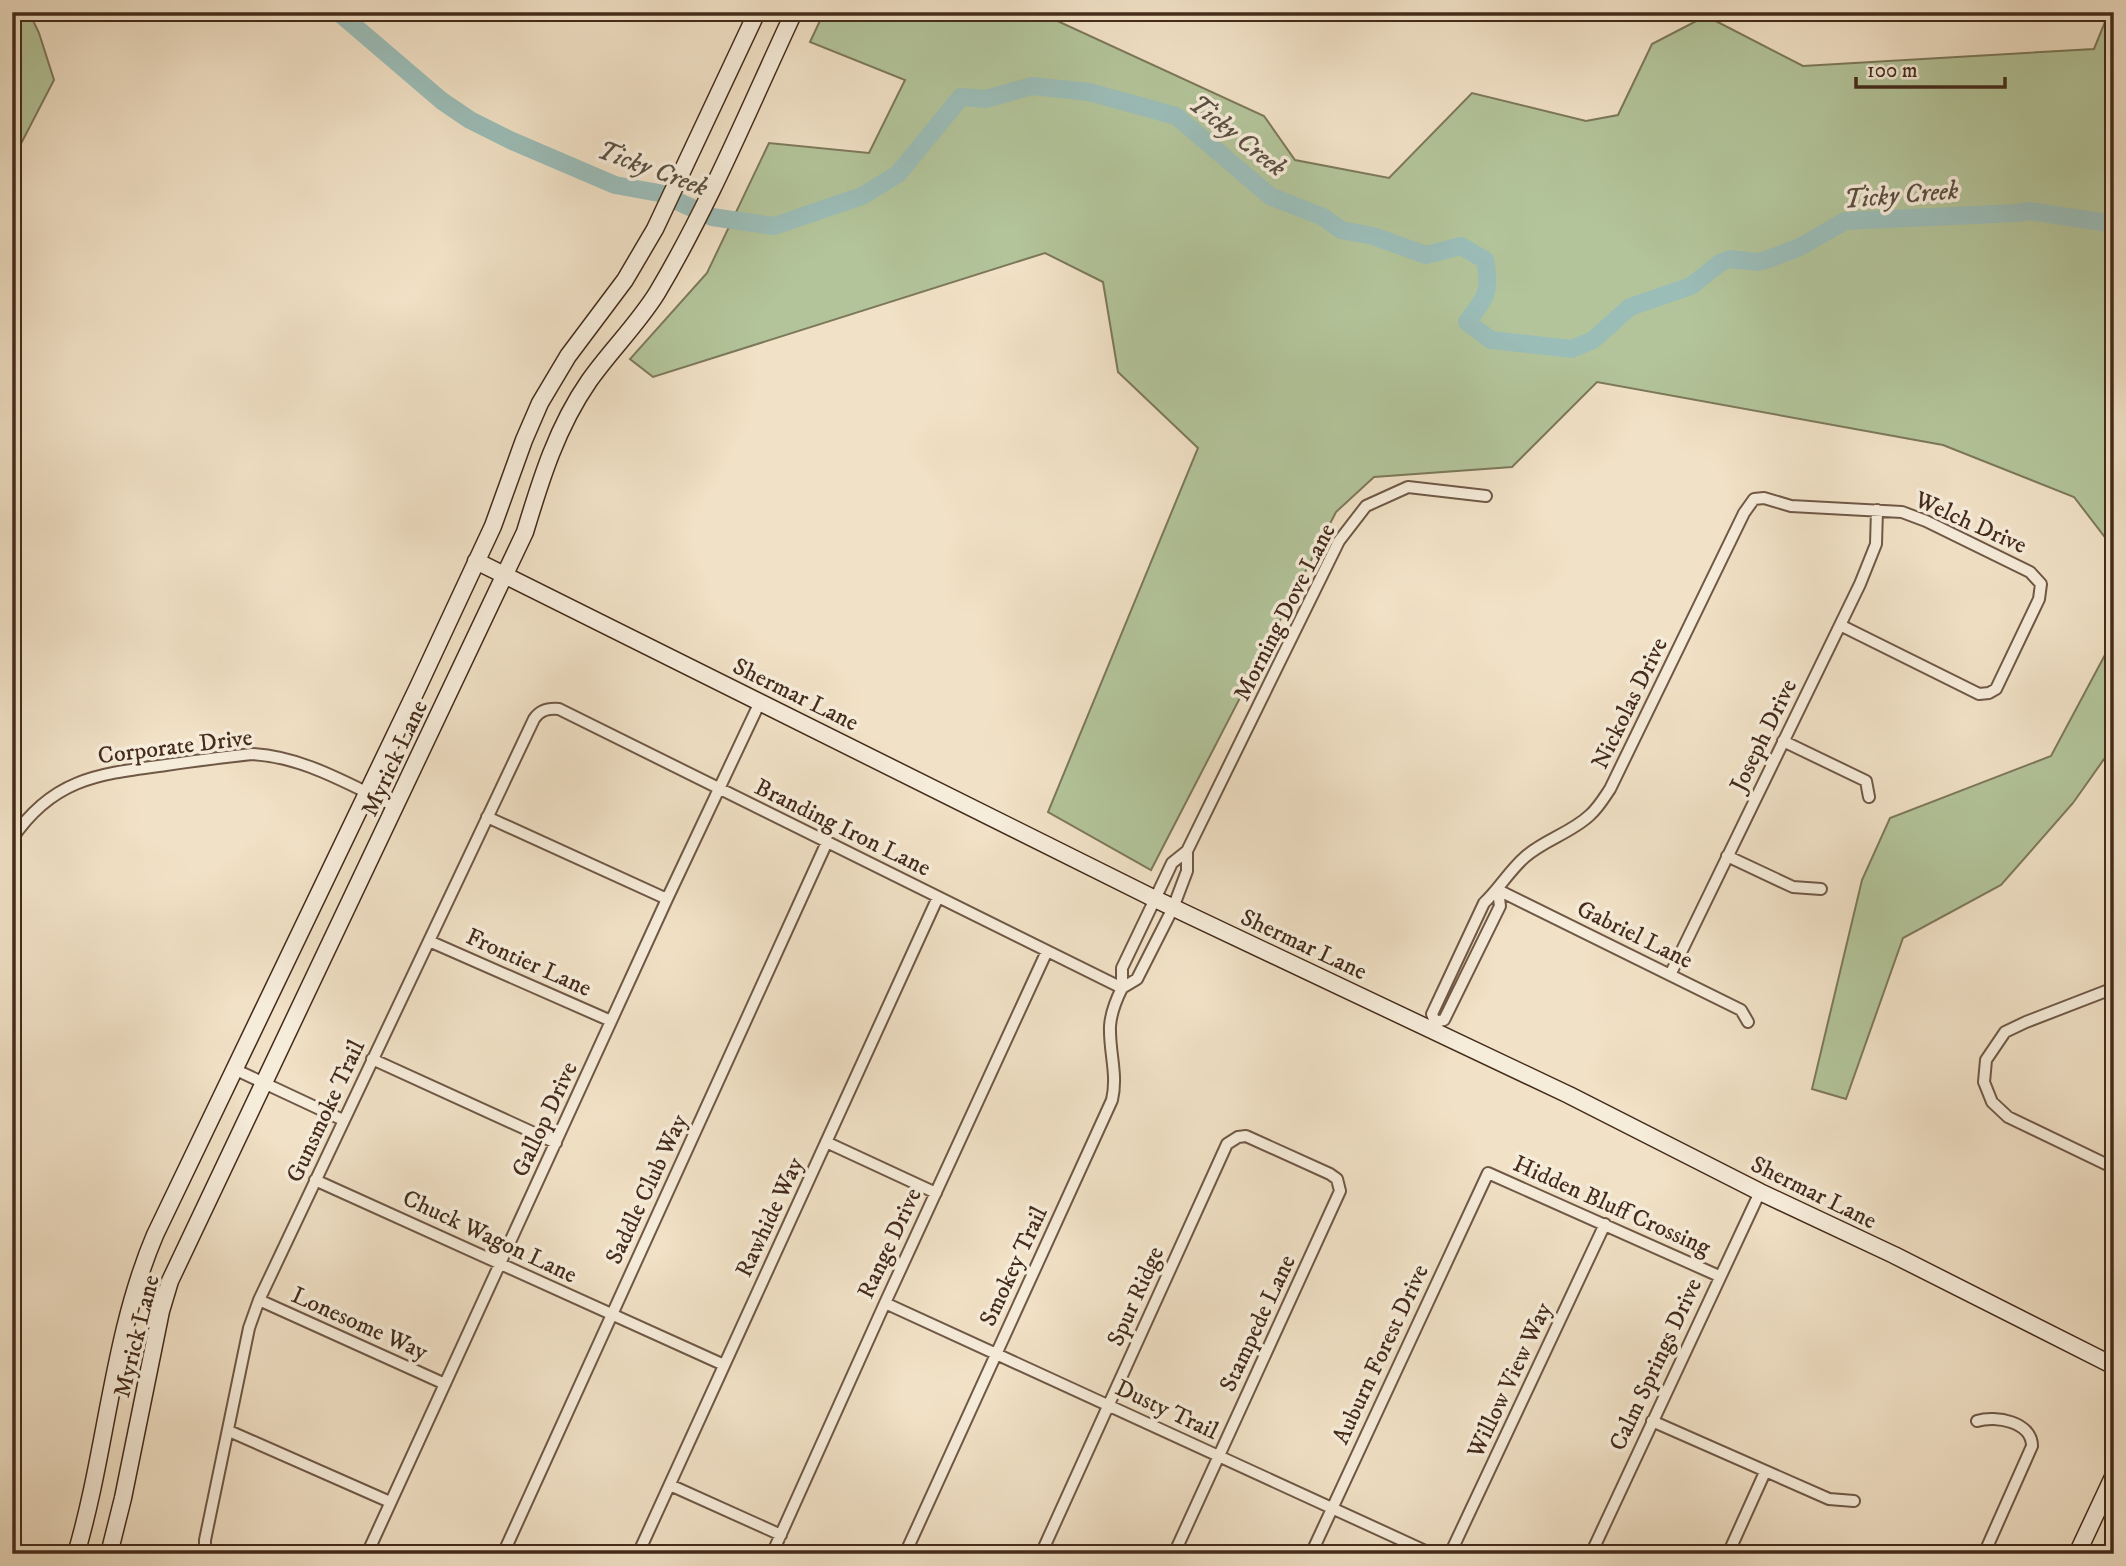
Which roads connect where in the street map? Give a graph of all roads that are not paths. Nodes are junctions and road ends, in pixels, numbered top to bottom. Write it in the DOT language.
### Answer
graph roads {
  1 [pos="757,12"];
  2 [pos="794,12"];
  3 [pos="1486,496"];
  4 [pos="1754,499"];
  5 [pos="1877,510"];
  6 [pos="476,561"];
  7 [pos="505,575"];
  8 [pos="1840,625"];
  9 [pos="760,702"];
  10 [pos="545,709"];
  11 [pos="1783,741"];
  12 [pos="720,788"];
  13 [pos="367,793"];
  14 [pos="1869,797"];
  15 [pos="397,807"];
  16 [pos="487,817"];
  17 [pos="12,839"];
  18 [pos="827,842"];
  19 [pos="1187,851"];
  20 [pos="1727,856"];
  21 [pos="1821,889"];
  22 [pos="1498,890"];
  23 [pos="938,897"];
  24 [pos="1154,899"];
  25 [pos="667,900"];
  26 [pos="1173,908"];
  27 [pos="429,940"];
  28 [pos="1047,951"];
  29 [pos="1670,975"];
  30 [pos="1122,988"];
  31 [pos="2114,988"];
  32 [pos="611,1021"];
  33 [pos="1748,1022"];
  34 [pos="1433,1025"];
  35 [pos="372,1059"];
  36 [pos="234,1069"];
  37 [pos="264,1083"];
  38 [pos="343,1120"];
  39 [pos="826,1142"];
  40 [pos="556,1143"];
  41 [pos="2114,1168"];
  42 [pos="1488,1173"];
  43 [pos="315,1180"];
  44 [pos="1340,1185"];
  45 [pos="1760,1192"];
  46 [pos="936,1193"];
  47 [pos="1605,1224"];
  48 [pos="500,1264"];
  49 [pos="1719,1276"];
  50 [pos="259,1300"];
  51 [pos="884,1303"];
  52 [pos="611,1315"];
  53 [pos="996,1353"];
  54 [pos="724,1366"];
  55 [pos="2114,1366"];
  56 [pos="445,1384"];
  57 [pos="1109,1405"];
  58 [pos="1653,1421"];
  59 [pos="1977,1421"];
  60 [pos="229,1431"];
  61 [pos="1219,1456"];
  62 [pos="1765,1472"];
  63 [pos="2114,1475"];
  64 [pos="670,1485"];
  65 [pos="1854,1501"];
  66 [pos="390,1503"];
  67 [pos="1332,1507"];
  68 [pos="781,1535"];
  69 [pos="76,1554"];
  70 [pos="109,1554"];
  71 [pos="205,1554"];
  72 [pos="367,1554"];
  73 [pos="503,1554"];
  74 [pos="638,1554"];
  75 [pos="772,1554"];
  76 [pos="905,1554"];
  77 [pos="1041,1554"];
  78 [pos="1174,1554"];
  79 [pos="1311,1554"];
  80 [pos="1432,1554"];
  81 [pos="1450,1554"];
  82 [pos="1591,1554"];
  83 [pos="1728,1554"];
  84 [pos="1984,1554"];
  85 [pos="2077,1554"];
  1 -- 6 [label="street, Myrick Lane"];
  2 -- 7 [label="street, Myrick Lane"];
  3 -- 19 [label="street, Morning Dove Lane"];
  4 -- 5 [label="street, Welch Drive"];
  4 -- 22 [label="street, Nickolas Drive"];
  5 -- 8 [label="street, Joseph Drive"];
  5 -- 8 [label="street, Welch Drive"];
  6 -- 7 [label="street, Shermar Lane"];
  6 -- 13 [label="street, Myrick Lane"];
  7 -- 9 [label="street, Shermar Lane"];
  7 -- 15 [label="street, Myrick Lane"];
  8 -- 11 [label="street, Joseph Drive"];
  9 -- 12 [label="street, Gallop Drive"];
  9 -- 24 [label="street, Shermar Lane"];
  10 -- 12 [label="street, Branding Iron Lane"];
  10 -- 16 [label="street, Gunsmoke Trail"];
  11 -- 14 [label="street"];
  11 -- 20 [label="street, Joseph Drive"];
  12 -- 18 [label="street, Branding Iron Lane"];
  12 -- 25 [label="street, Gallop Drive"];
  13 -- 15 [label="street, Corporate Drive"];
  13 -- 17 [label="street, Corporate Drive"];
  13 -- 36 [label="street, Myrick Lane"];
  15 -- 37 [label="street, Myrick Lane"];
  16 -- 25 [label="street"];
  16 -- 27 [label="street, Gunsmoke Trail"];
  18 -- 23 [label="street, Branding Iron Lane"];
  18 -- 52 [label="street, Saddle Club Way"];
  19 -- 24 [label="street, Morning Dove Lane"];
  19 -- 26 [label="street, Morning Dove Lane"];
  20 -- 21 [label="street"];
  20 -- 29 [label="street, Joseph Drive"];
  22 -- 29 [label="street, Gabriel Lane"];
  22 -- 34 [label="street, Nickolas Drive"];
  23 -- 28 [label="street, Branding Iron Lane"];
  23 -- 39 [label="street, Rawhide Way"];
  24 -- 26 [label="street, Shermar Lane"];
  24 -- 30 [label="street, Smokey Trail"];
  25 -- 32 [label="street, Gallop Drive"];
  26 -- 30 [label="street, Smokey Trail"];
  26 -- 34 [label="street, Shermar Lane"];
  27 -- 32 [label="street, Frontier Lane"];
  27 -- 35 [label="street, Gunsmoke Trail"];
  28 -- 30 [label="street, Branding Iron Lane"];
  28 -- 46 [label="street, Range Drive"];
  29 -- 33 [label="street, Gabriel Lane"];
  30 -- 53 [label="street, Smokey Trail"];
  31 -- 41 [label="street"];
  32 -- 40 [label="street, Gallop Drive"];
  34 -- 45 [label="street, Shermar Lane"];
  35 -- 38 [label="street, Gunsmoke Trail"];
  35 -- 40 [label="street"];
  36 -- 37 [label="street"];
  36 -- 69 [label="street, Myrick Lane"];
  37 -- 38 [label="street"];
  37 -- 70 [label="street, Myrick Lane"];
  38 -- 43 [label="street, Gunsmoke Trail"];
  39 -- 46 [label="street"];
  39 -- 54 [label="street, Rawhide Way"];
  40 -- 48 [label="street, Gallop Drive"];
  42 -- 47 [label="street, Hidden Bluff Crossing"];
  42 -- 67 [label="street, Auburn Forest Drive"];
  43 -- 48 [label="street, Chuck Wagon Lane"];
  43 -- 50 [label="street, Gunsmoke Trail"];
  44 -- 57 [label="street, Spur Ridge"];
  44 -- 61 [label="street, Stampede Lane"];
  45 -- 49 [label="street, Calm Springs Drive"];
  45 -- 55 [label="street, Shermar Lane"];
  46 -- 51 [label="street, Range Drive"];
  47 -- 49 [label="street, Hidden Bluff Crossing"];
  47 -- 81 [label="street, Willow View Way"];
  48 -- 52 [label="street, Chuck Wagon Lane"];
  48 -- 56 [label="street, Gallop Drive"];
  49 -- 58 [label="street, Calm Springs Drive"];
  50 -- 56 [label="street, Lonesome Way"];
  50 -- 60 [label="street, Gunsmoke Trail"];
  51 -- 53 [label="street, Dusty Trail"];
  51 -- 68 [label="street, Range Drive"];
  52 -- 54 [label="street, Chuck Wagon Lane"];
  52 -- 73 [label="street, Saddle Club Way"];
  53 -- 57 [label="street, Dusty Trail"];
  53 -- 76 [label="street, Smokey Trail"];
  54 -- 64 [label="street, Rawhide Way"];
  56 -- 66 [label="street, Gallop Drive"];
  57 -- 61 [label="street, Dusty Trail"];
  57 -- 77 [label="street, Spur Ridge"];
  58 -- 62 [label="street"];
  58 -- 82 [label="street, Calm Springs Drive"];
  59 -- 84 [label="street"];
  60 -- 66 [label="street"];
  60 -- 71 [label="street, Gunsmoke Trail"];
  61 -- 67 [label="street, Dusty Trail"];
  61 -- 78 [label="street, Stampede Lane"];
  62 -- 65 [label="street"];
  62 -- 83 [label="street"];
  63 -- 85 [label="street"];
  64 -- 68 [label="street"];
  64 -- 74 [label="street, Rawhide Way"];
  66 -- 72 [label="street, Gallop Drive"];
  67 -- 79 [label="street, Auburn Forest Drive"];
  67 -- 80 [label="street, Dusty Trail"];
  68 -- 75 [label="street, Range Drive"];
}
